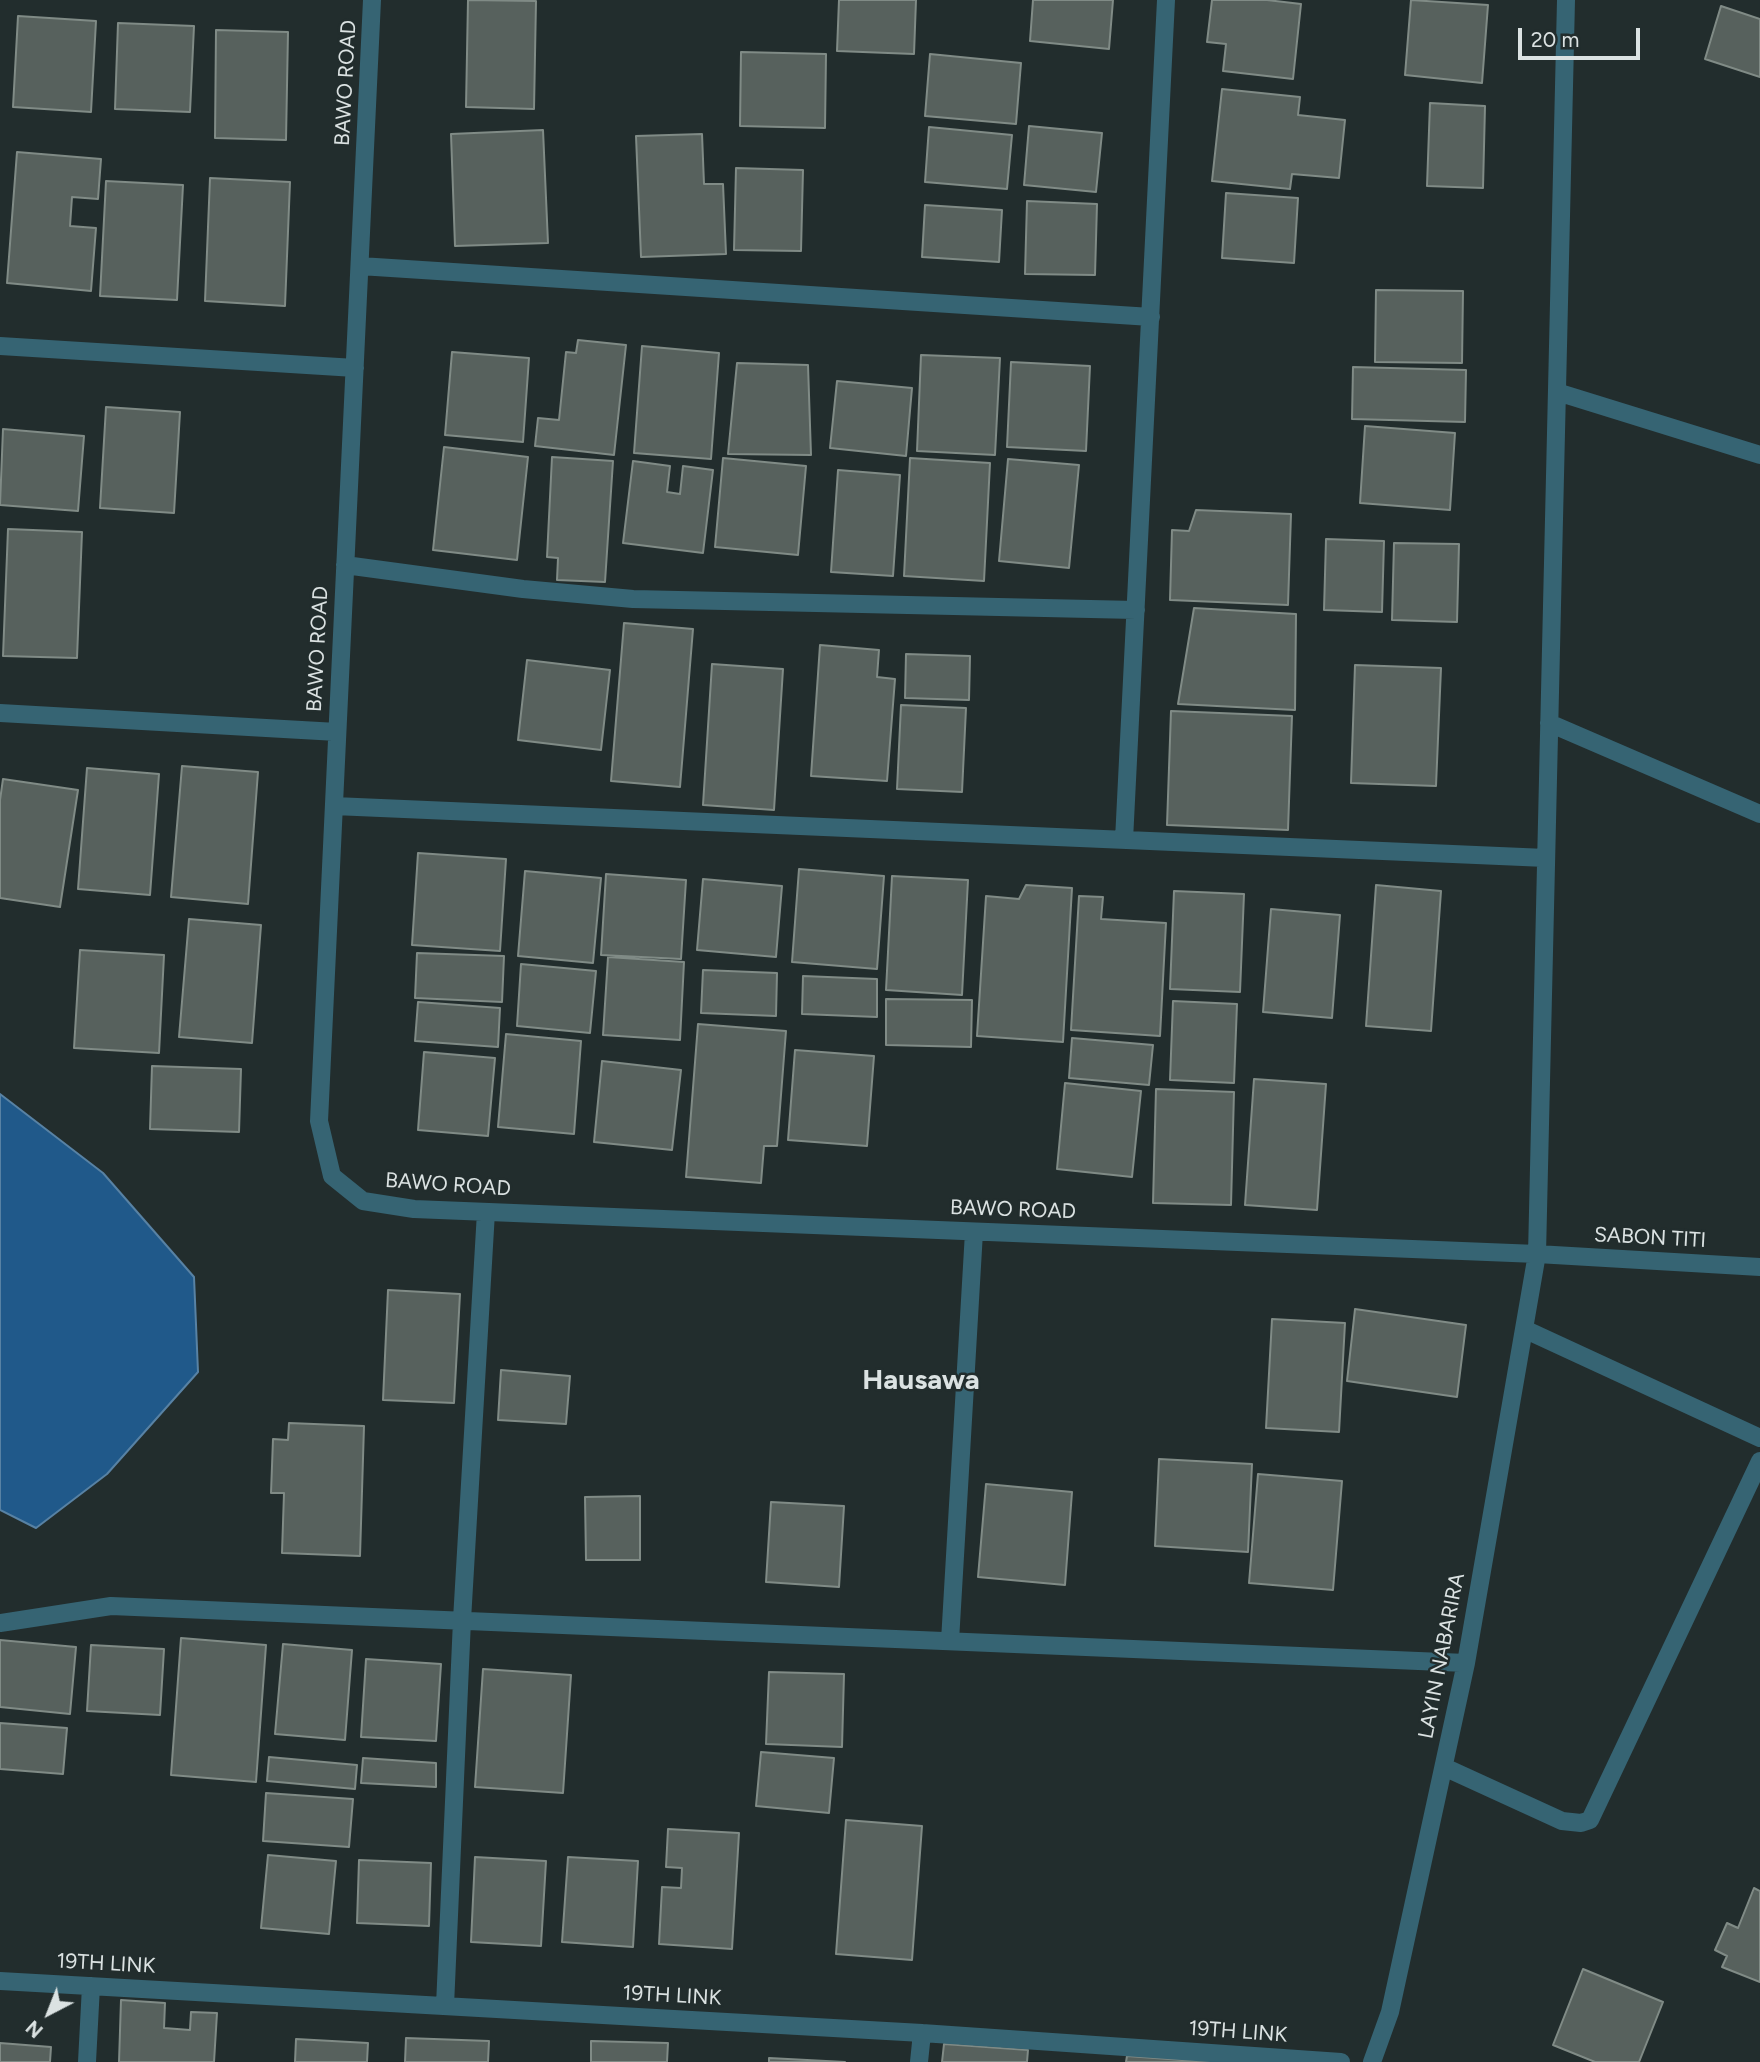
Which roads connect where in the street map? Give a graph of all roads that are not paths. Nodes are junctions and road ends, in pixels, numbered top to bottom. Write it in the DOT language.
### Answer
graph roads {
  1 [pos="372,0"];
  2 [pos="1166,0"];
  3 [pos="1566,0"];
  4 [pos="360,266"];
  5 [pos="1151,317"];
  6 [pos="0,346"];
  7 [pos="355,369"];
  8 [pos="1557,392"];
  9 [pos="1760,455"];
  10 [pos="345,565"];
  11 [pos="1136,610"];
  12 [pos="0,713"];
  13 [pos="1549,723"];
  14 [pos="337,732"];
  15 [pos="334,806"];
  16 [pos="1760,814"];
  17 [pos="1124,840"];
  18 [pos="1546,858"];
  19 [pos="486,1212"];
  20 [pos="974,1232"];
  21 [pos="1537,1254"];
  22 [pos="1760,1267"];
  23 [pos="1524,1329"];
  24 [pos="1760,1438"];
  25 [pos="1760,1461"];
  26 [pos="462,1620"];
  27 [pos="0,1623"];
  28 [pos="950,1641"];
  29 [pos="1466,1663"];
  30 [pos="1444,1766"];
  31 [pos="0,1981"];
  32 [pos="91,1986"];
  33 [pos="445,2006"];
  34 [pos="922,2033"];
  35 [pos="87,2062"];
  36 [pos="919,2062"];
  37 [pos="1341,2062"];
  38 [pos="1372,2062"];
  1 -- 4 [label="street, BAWO ROAD"];
  2 -- 5 [label="street"];
  3 -- 8 [label="street, LAYIN NABARIRA"];
  4 -- 5 [label="street"];
  4 -- 7 [label="street, BAWO ROAD"];
  5 -- 11 [label="street"];
  6 -- 7 [label="street"];
  7 -- 10 [label="street, BAWO ROAD"];
  8 -- 9 [label="street"];
  8 -- 13 [label="street, LAYIN NABARIRA"];
  10 -- 11 [label="street"];
  10 -- 14 [label="street, BAWO ROAD"];
  11 -- 17 [label="street"];
  12 -- 14 [label="street"];
  13 -- 16 [label="street"];
  13 -- 18 [label="street, LAYIN NABARIRA"];
  14 -- 15 [label="street, BAWO ROAD"];
  15 -- 17 [label="street"];
  15 -- 19 [label="street, BAWO ROAD"];
  17 -- 18 [label="street"];
  18 -- 21 [label="street, LAYIN NABARIRA"];
  19 -- 20 [label="street, BAWO ROAD"];
  19 -- 26 [label="street"];
  20 -- 21 [label="street, BAWO ROAD"];
  20 -- 28 [label="street"];
  21 -- 22 [label="street, SABON TITI"];
  21 -- 23 [label="street, LAYIN NABARIRA"];
  23 -- 24 [label="street"];
  23 -- 29 [label="street, LAYIN NABARIRA"];
  25 -- 30 [label="street"];
  26 -- 27 [label="street"];
  26 -- 28 [label="street"];
  26 -- 33 [label="street"];
  28 -- 29 [label="street"];
  29 -- 30 [label="street, LAYIN NABARIRA"];
  30 -- 38 [label="street, LAYIN NABARIRA"];
  31 -- 32 [label="street, 19TH LINK"];
  32 -- 33 [label="street, 19TH LINK"];
  32 -- 35 [label="street"];
  33 -- 34 [label="street, 19TH LINK"];
  34 -- 36 [label="street"];
  34 -- 37 [label="street, 19TH LINK"];
}
